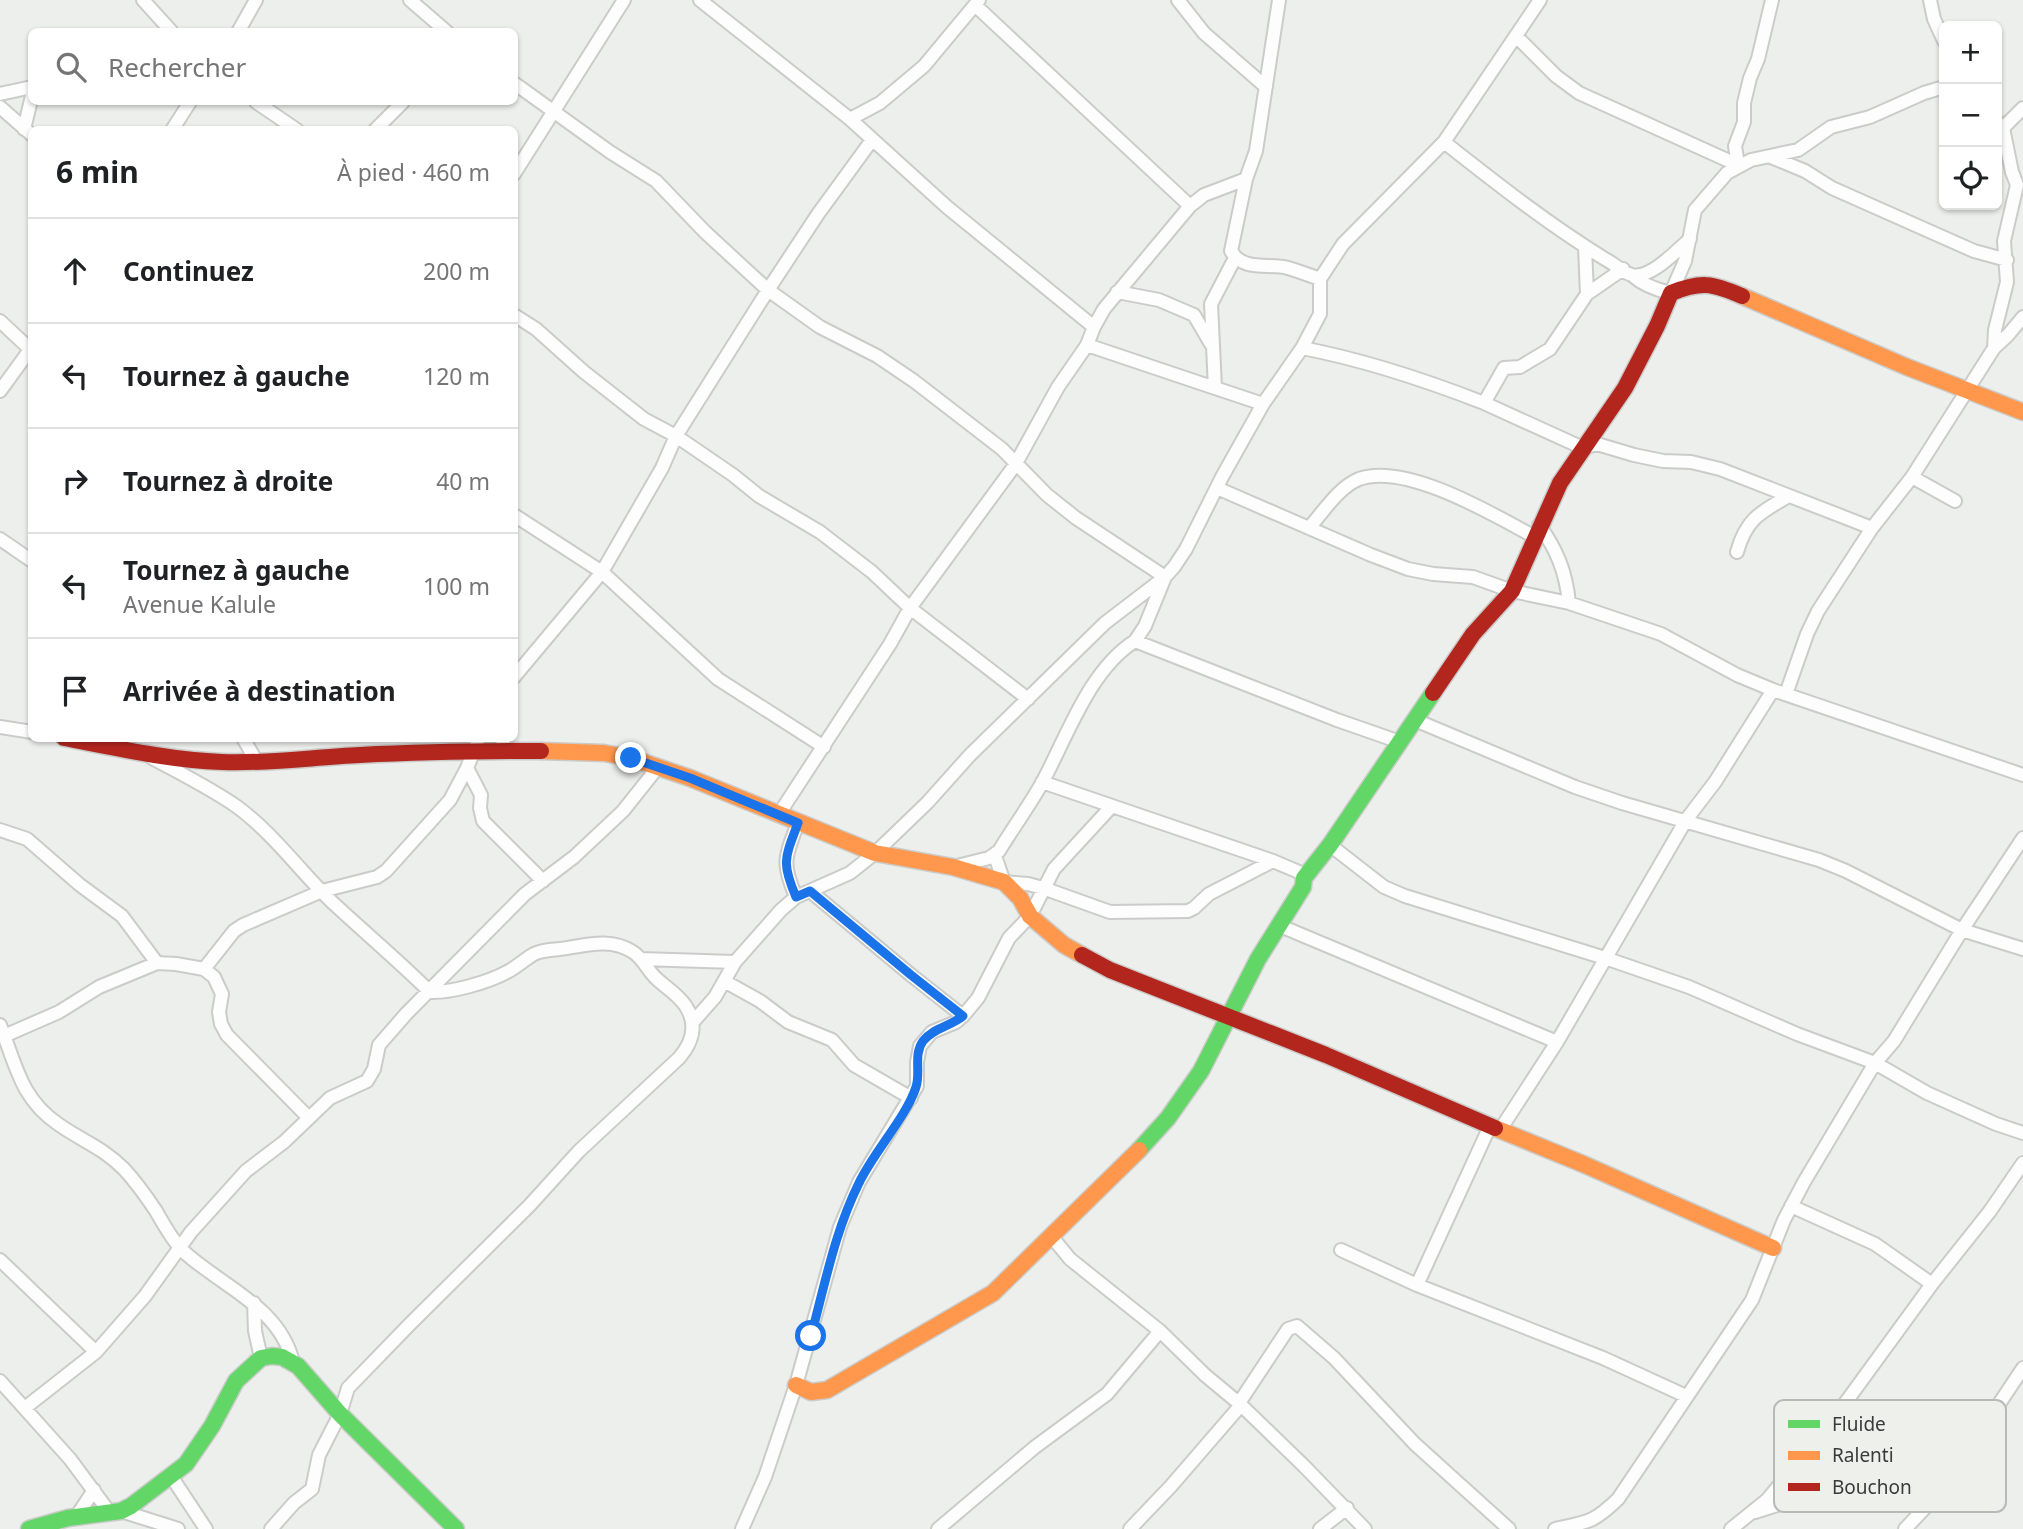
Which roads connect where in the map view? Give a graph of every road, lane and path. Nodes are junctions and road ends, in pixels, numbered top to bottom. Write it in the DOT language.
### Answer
graph roads {
  1 [pos="143,0"];
  2 [pos="256,0"];
  3 [pos="410,0"];
  4 [pos="624,0"];
  5 [pos="700,0"];
  6 [pos="1178,0"];
  7 [pos="1279,0"];
  8 [pos="1540,0"];
  9 [pos="1772,0"];
  10 [pos="1930,0"];
  11 [pos="977,3"];
  12 [pos="169,28"];
  13 [pos="241,28"];
  14 [pos="442,28"];
  15 [pos="1939,30"];
  16 [pos="1517,37"];
  17 [pos="518,86"];
  18 [pos="1266,87"];
  19 [pos="28,88"];
  20 [pos="1939,88"];
  21 [pos="0,94"];
  22 [pos="31,105"];
  23 [pos="188,105"];
  24 [pos="260,105"];
  25 [pos="400,105"];
  26 [pos="0,107"];
  27 [pos="2023,108"];
  28 [pos="554,113"];
  29 [pos="850,119"];
  30 [pos="2002,124"];
  31 [pos="29,126"];
  32 [pos="175,126"];
  33 [pos="291,126"];
  34 [pos="380,126"];
  35 [pos="28,132"];
  36 [pos="2002,133"];
  37 [pos="872,140"];
  38 [pos="1444,142"];
  39 [pos="1772,157"];
  40 [pos="1738,165"];
  41 [pos="518,168"];
  42 [pos="1246,178"];
  43 [pos="1190,206"];
  44 [pos="1690,238"];
  45 [pos="1585,247"];
  46 [pos="1235,258"];
  47 [pos="2007,260"];
  48 [pos="1685,261"];
  49 [pos="1628,272"];
  50 [pos="1320,279"];
  51 [pos="1696,283"];
  52 [pos="768,290"];
  53 [pos="1117,292"];
  54 [pos="1671,293"];
  55 [pos="1587,294"];
  56 [pos="1210,304"];
  57 [pos="1194,315"];
  58 [pos="2023,317"];
  59 [pos="518,318"];
  60 [pos="0,321"];
  61 [pos="1094,327"];
  62 [pos="1087,345"];
  63 [pos="28,346"];
  64 [pos="1212,346"];
  65 [pos="1303,348"];
  66 [pos="1994,348"];
  67 [pos="28,353"];
  68 [pos="1215,388"];
  69 [pos="1967,390"];
  70 [pos="0,391"];
  71 [pos="1484,403"];
  72 [pos="1263,404"];
  73 [pos="2023,412"];
  74 [pos="676,436"];
  75 [pos="1583,448"];
  76 [pos="1015,465"];
  77 [pos="1912,477"];
  78 [pos="1217,488"];
  79 [pos="1787,497"];
  80 [pos="1955,501"];
  81 [pos="518,518"];
  82 [pos="1309,528"];
  83 [pos="1872,528"];
  84 [pos="1537,531"];
  85 [pos="0,539"];
  86 [pos="1737,552"];
  87 [pos="28,558"];
  88 [pos="602,572"];
  89 [pos="1165,576"];
  90 [pos="1512,591"];
  91 [pos="1569,603"];
  92 [pos="910,608"];
  93 [pos="1135,641"];
  94 [pos="518,672"];
  95 [pos="1779,692"];
  96 [pos="1028,699"];
  97 [pos="1415,720"];
  98 [pos="0,727"];
  99 [pos="28,731"];
  100 [pos="101,742"];
  101 [pos="245,742"];
  102 [pos="1400,742"];
  103 [pos="119,744"];
  104 [pos="476,745"];
  105 [pos="504,745"];
  106 [pos="824,747"];
  107 [pos="144,754"];
  108 [pos="257,762"];
  109 [pos="658,767"];
  110 [pos="467,768"];
  111 [pos="2023,775"];
  112 [pos="1042,782"];
  113 [pos="1112,806"];
  114 [pos="779,814"];
  115 [pos="1686,820"];
  116 [pos="798,823"];
  117 [pos="0,830"];
  118 [pos="2023,838"];
  119 [pos="1330,845"];
  120 [pos="875,853"];
  121 [pos="995,856"];
  122 [pos="1273,861"];
  123 [pos="953,867"];
  124 [pos="1304,878"];
  125 [pos="543,881"];
  126 [pos="1004,882"];
  127 [pos="1043,888"];
  128 [pos="322,891"];
  129 [pos="810,891"];
  130 [pos="796,897"];
  131 [pos="1030,916"];
  132 [pos="1278,925"];
  133 [pos="1962,930"];
  134 [pos="2023,949"];
  135 [pos="1605,958"];
  136 [pos="642,959"];
  137 [pos="735,962"];
  138 [pos="157,963"];
  139 [pos="204,969"];
  140 [pos="724,981"];
  141 [pos="430,992"];
  142 [pos="963,1016"];
  143 [pos="1230,1017"];
  144 [pos="693,1022"];
  145 [pos="4,1041"];
  146 [pos="1557,1042"];
  147 [pos="1875,1063"];
  148 [pos="911,1098"];
  149 [pos="309,1118"];
  150 [pos="1495,1128"];
  151 [pos="2023,1133"];
  152 [pos="2023,1163"];
  153 [pos="1791,1206"];
  154 [pos="1052,1237"];
  155 [pos="180,1248"];
  156 [pos="1773,1248"];
  157 [pos="1341,1250"];
  158 [pos="0,1260"];
  159 [pos="1932,1284"];
  160 [pos="1417,1285"];
  161 [pos="254,1303"];
  162 [pos="1160,1331"];
  163 [pos="96,1352"];
  164 [pos="261,1358"];
  165 [pos="293,1362"];
  166 [pos="2023,1368"];
  167 [pos="0,1381"];
  168 [pos="796,1385"];
  169 [pos="348,1388"];
  170 [pos="324,1395"];
  171 [pos="1686,1396"];
  172 [pos="1847,1400"];
  173 [pos="2001,1400"];
  174 [pos="1240,1404"];
  175 [pos="26,1407"];
  176 [pos="340,1414"];
  177 [pos="171,1476"];
  178 [pos="94,1490"];
  179 [pos="1774,1490"];
  180 [pos="1774,1506"];
  181 [pos="1347,1508"];
  182 [pos="116,1512"];
  183 [pos="1921,1512"];
  184 [pos="1750,1514"];
  185 [pos="76,1517"];
  186 [pos="143,1524"];
  187 [pos="454,1528"];
  188 [pos="29,1529"];
  189 [pos="178,1529"];
  190 [pos="206,1529"];
  191 [pos="271,1529"];
  192 [pos="742,1529"];
  193 [pos="939,1529"];
  194 [pos="1130,1529"];
  195 [pos="1320,1529"];
  196 [pos="1365,1529"];
  197 [pos="1509,1529"];
  198 [pos="1555,1529"];
  199 [pos="1731,1529"];
  200 [pos="1905,1529"];
  1 -- 12 [label="street"];
  2 -- 13 [label="street"];
  3 -- 14 [label="street"];
  4 -- 28 [label="street"];
  5 -- 29 [label="street"];
  6 -- 18 [label="street"];
  7 -- 18 [label="street"];
  8 -- 16 [label="street"];
  9 -- 40 [label="street"];
  10 -- 15 [label="street"];
  11 -- 29 [label="street"];
  11 -- 43 [label="street"];
  16 -- 38 [label="street"];
  16 -- 40 [label="street"];
  17 -- 28 [label="street"];
  18 -- 42 [label="street"];
  19 -- 21 [label="street"];
  20 -- 39 [label="street"];
  22 -- 31 [label="street"];
  23 -- 32 [label="street"];
  24 -- 33 [label="street"];
  25 -- 34 [label="street"];
  26 -- 35 [label="street"];
  27 -- 30 [label="street"];
  28 -- 41 [label="street"];
  28 -- 52 [label="street"];
  29 -- 37 [label="street"];
  36 -- 47 [label="street"];
  37 -- 52 [label="street"];
  37 -- 61 [label="street"];
  38 -- 45 [label="street"];
  38 -- 50 [label="street"];
  39 -- 40 [label="street"];
  39 -- 47 [label="street"];
  40 -- 44 [label="street"];
  42 -- 43 [label="street"];
  42 -- 46 [label="street"];
  43 -- 53 [label="street"];
  44 -- 48 [label="street"];
  44 -- 49 [label="street"];
  45 -- 49 [label="street"];
  45 -- 55 [label="street"];
  46 -- 50 [label="street"];
  46 -- 56 [label="street"];
  47 -- 66 [label="street"];
  48 -- 51 [label="street"];
  48 -- 54 [label="street"];
  49 -- 54 [label="street"];
  49 -- 55 [label="street"];
  50 -- 65 [label="street"];
  51 -- 54 [label="street"];
  51 -- 69 [label="street"];
  52 -- 74 [label="street"];
  52 -- 76 [label="street"];
  53 -- 57 [label="street"];
  53 -- 61 [label="street"];
  54 -- 75 [label="street"];
  55 -- 71 [label="street"];
  56 -- 57 [label="street"];
  56 -- 64 [label="street"];
  57 -- 64 [label="street"];
  58 -- 66 [label="street"];
  59 -- 74 [label="street"];
  60 -- 63 [label="street"];
  61 -- 62 [label="street"];
  62 -- 68 [label="street"];
  62 -- 76 [label="street"];
  64 -- 68 [label="street"];
  65 -- 71 [label="street"];
  65 -- 72 [label="street"];
  66 -- 69 [label="street"];
  67 -- 70 [label="street"];
  68 -- 72 [label="street"];
  69 -- 73 [label="street"];
  69 -- 77 [label="street"];
  71 -- 75 [label="street"];
  72 -- 78 [label="street"];
  74 -- 88 [label="street"];
  74 -- 92 [label="street"];
  75 -- 79 [label="street"];
  75 -- 84 [label="street"];
  76 -- 89 [label="street"];
  76 -- 92 [label="street"];
  77 -- 80 [label="street"];
  77 -- 83 [label="street"];
  78 -- 82 [label="street"];
  78 -- 89 [label="street"];
  79 -- 83 [label="street"];
  79 -- 86 [label="street"];
  81 -- 88 [label="street"];
  82 -- 84 [label="street"];
  82 -- 90 [label="street"];
  83 -- 95 [label="street"];
  84 -- 90 [label="street"];
  84 -- 91 [label="street"];
  85 -- 87 [label="street"];
  88 -- 94 [label="street"];
  88 -- 106 [label="street"];
  89 -- 93 [label="street"];
  89 -- 96 [label="street"];
  90 -- 91 [label="street"];
  90 -- 97 [label="street"];
  91 -- 95 [label="street"];
  92 -- 96 [label="street"];
  92 -- 106 [label="street"];
  93 -- 102 [label="street"];
  93 -- 112 [label="street"];
  95 -- 111 [label="street"];
  95 -- 115 [label="street"];
  96 -- 120 [label="street"];
  97 -- 102 [label="street"];
  97 -- 115 [label="street"];
  98 -- 99 [label="street"];
  100 -- 103 [label="street"];
  101 -- 108 [label="street"];
  102 -- 119 [label="street"];
  103 -- 107 [label="street"];
  104 -- 105 [label="street"];
  104 -- 108 [label="street"];
  104 -- 110 [label="street"];
  105 -- 109 [label="street"];
  106 -- 114 [label="street"];
  107 -- 108 [label="street"];
  107 -- 128 [label="street"];
  109 -- 114 [label="street"];
  109 -- 125 [label="street"];
  110 -- 125 [label="street"];
  110 -- 128 [label="street"];
  112 -- 113 [label="street"];
  112 -- 121 [label="street"];
  113 -- 122 [label="street"];
  113 -- 127 [label="street"];
  114 -- 116 [label="street"];
  115 -- 133 [label="street"];
  115 -- 135 [label="street"];
  116 -- 120 [label="street"];
  116 -- 130 [label="street"];
  117 -- 138 [label="street"];
  118 -- 133 [label="street"];
  119 -- 124 [label="street"];
  119 -- 135 [label="street"];
  120 -- 123 [label="street"];
  120 -- 129 [label="street"];
  121 -- 123 [label="street"];
  121 -- 126 [label="street"];
  122 -- 124 [label="street"];
  122 -- 127 [label="street"];
  123 -- 126 [label="street"];
  124 -- 132 [label="street"];
  125 -- 141 [label="street"];
  126 -- 127 [label="street"];
  126 -- 131 [label="street"];
  127 -- 131 [label="street"];
  128 -- 139 [label="street"];
  128 -- 141 [label="street"];
  129 -- 130 [label="street"];
  129 -- 142 [label="street"];
  130 -- 137 [label="street"];
  131 -- 142 [label="street"];
  131 -- 143 [label="street"];
  132 -- 143 [label="street"];
  132 -- 146 [label="street"];
  133 -- 134 [label="street"];
  133 -- 147 [label="street"];
  135 -- 146 [label="street"];
  135 -- 147 [label="street"];
  136 -- 137 [label="street"];
  136 -- 141 [label="street"];
  136 -- 144 [label="street"];
  137 -- 140 [label="street"];
  138 -- 139 [label="street"];
  138 -- 145 [label="street"];
  139 -- 149 [label="street"];
  140 -- 144 [label="street"];
  140 -- 148 [label="street"];
  141 -- 149 [label="street"];
  142 -- 148 [label="street"];
  143 -- 150 [label="street"];
  143 -- 154 [label="street"];
  144 -- 169 [label="street"];
  145 -- 155 [label="street"];
  146 -- 150 [label="street"];
  147 -- 151 [label="street"];
  147 -- 153 [label="street"];
  148 -- 168 [label="street"];
  149 -- 155 [label="street"];
  150 -- 156 [label="street"];
  150 -- 160 [label="street"];
  152 -- 159 [label="street"];
  153 -- 156 [label="street"];
  153 -- 159 [label="street"];
  154 -- 162 [label="street"];
  154 -- 168 [label="street"];
  155 -- 161 [label="street"];
  155 -- 163 [label="street"];
  156 -- 171 [label="street"];
  157 -- 160 [label="street"];
  158 -- 163 [label="street"];
  159 -- 172 [label="street"];
  160 -- 171 [label="street"];
  161 -- 164 [label="street"];
  161 -- 165 [label="street"];
  162 -- 174 [label="street"];
  162 -- 193 [label="street"];
  163 -- 175 [label="street"];
  164 -- 165 [label="street"];
  164 -- 177 [label="street"];
  165 -- 170 [label="street"];
  166 -- 173 [label="street"];
  167 -- 175 [label="street"];
  168 -- 192 [label="street"];
  169 -- 170 [label="street"];
  169 -- 176 [label="street"];
  170 -- 176 [label="street"];
  171 -- 198 [label="street"];
  174 -- 181 [label="street"];
  174 -- 194 [label="street"];
  174 -- 197 [label="street"];
  175 -- 178 [label="street"];
  176 -- 187 [label="street"];
  176 -- 191 [label="street"];
  177 -- 182 [label="street"];
  177 -- 190 [label="street"];
  178 -- 182 [label="street"];
  178 -- 185 [label="street"];
  179 -- 184 [label="street"];
  180 -- 184 [label="street"];
  181 -- 195 [label="street"];
  181 -- 196 [label="street"];
  182 -- 185 [label="street"];
  182 -- 186 [label="street"];
  183 -- 200 [label="street"];
  184 -- 199 [label="street"];
  185 -- 188 [label="street"];
  186 -- 189 [label="street"];
}
